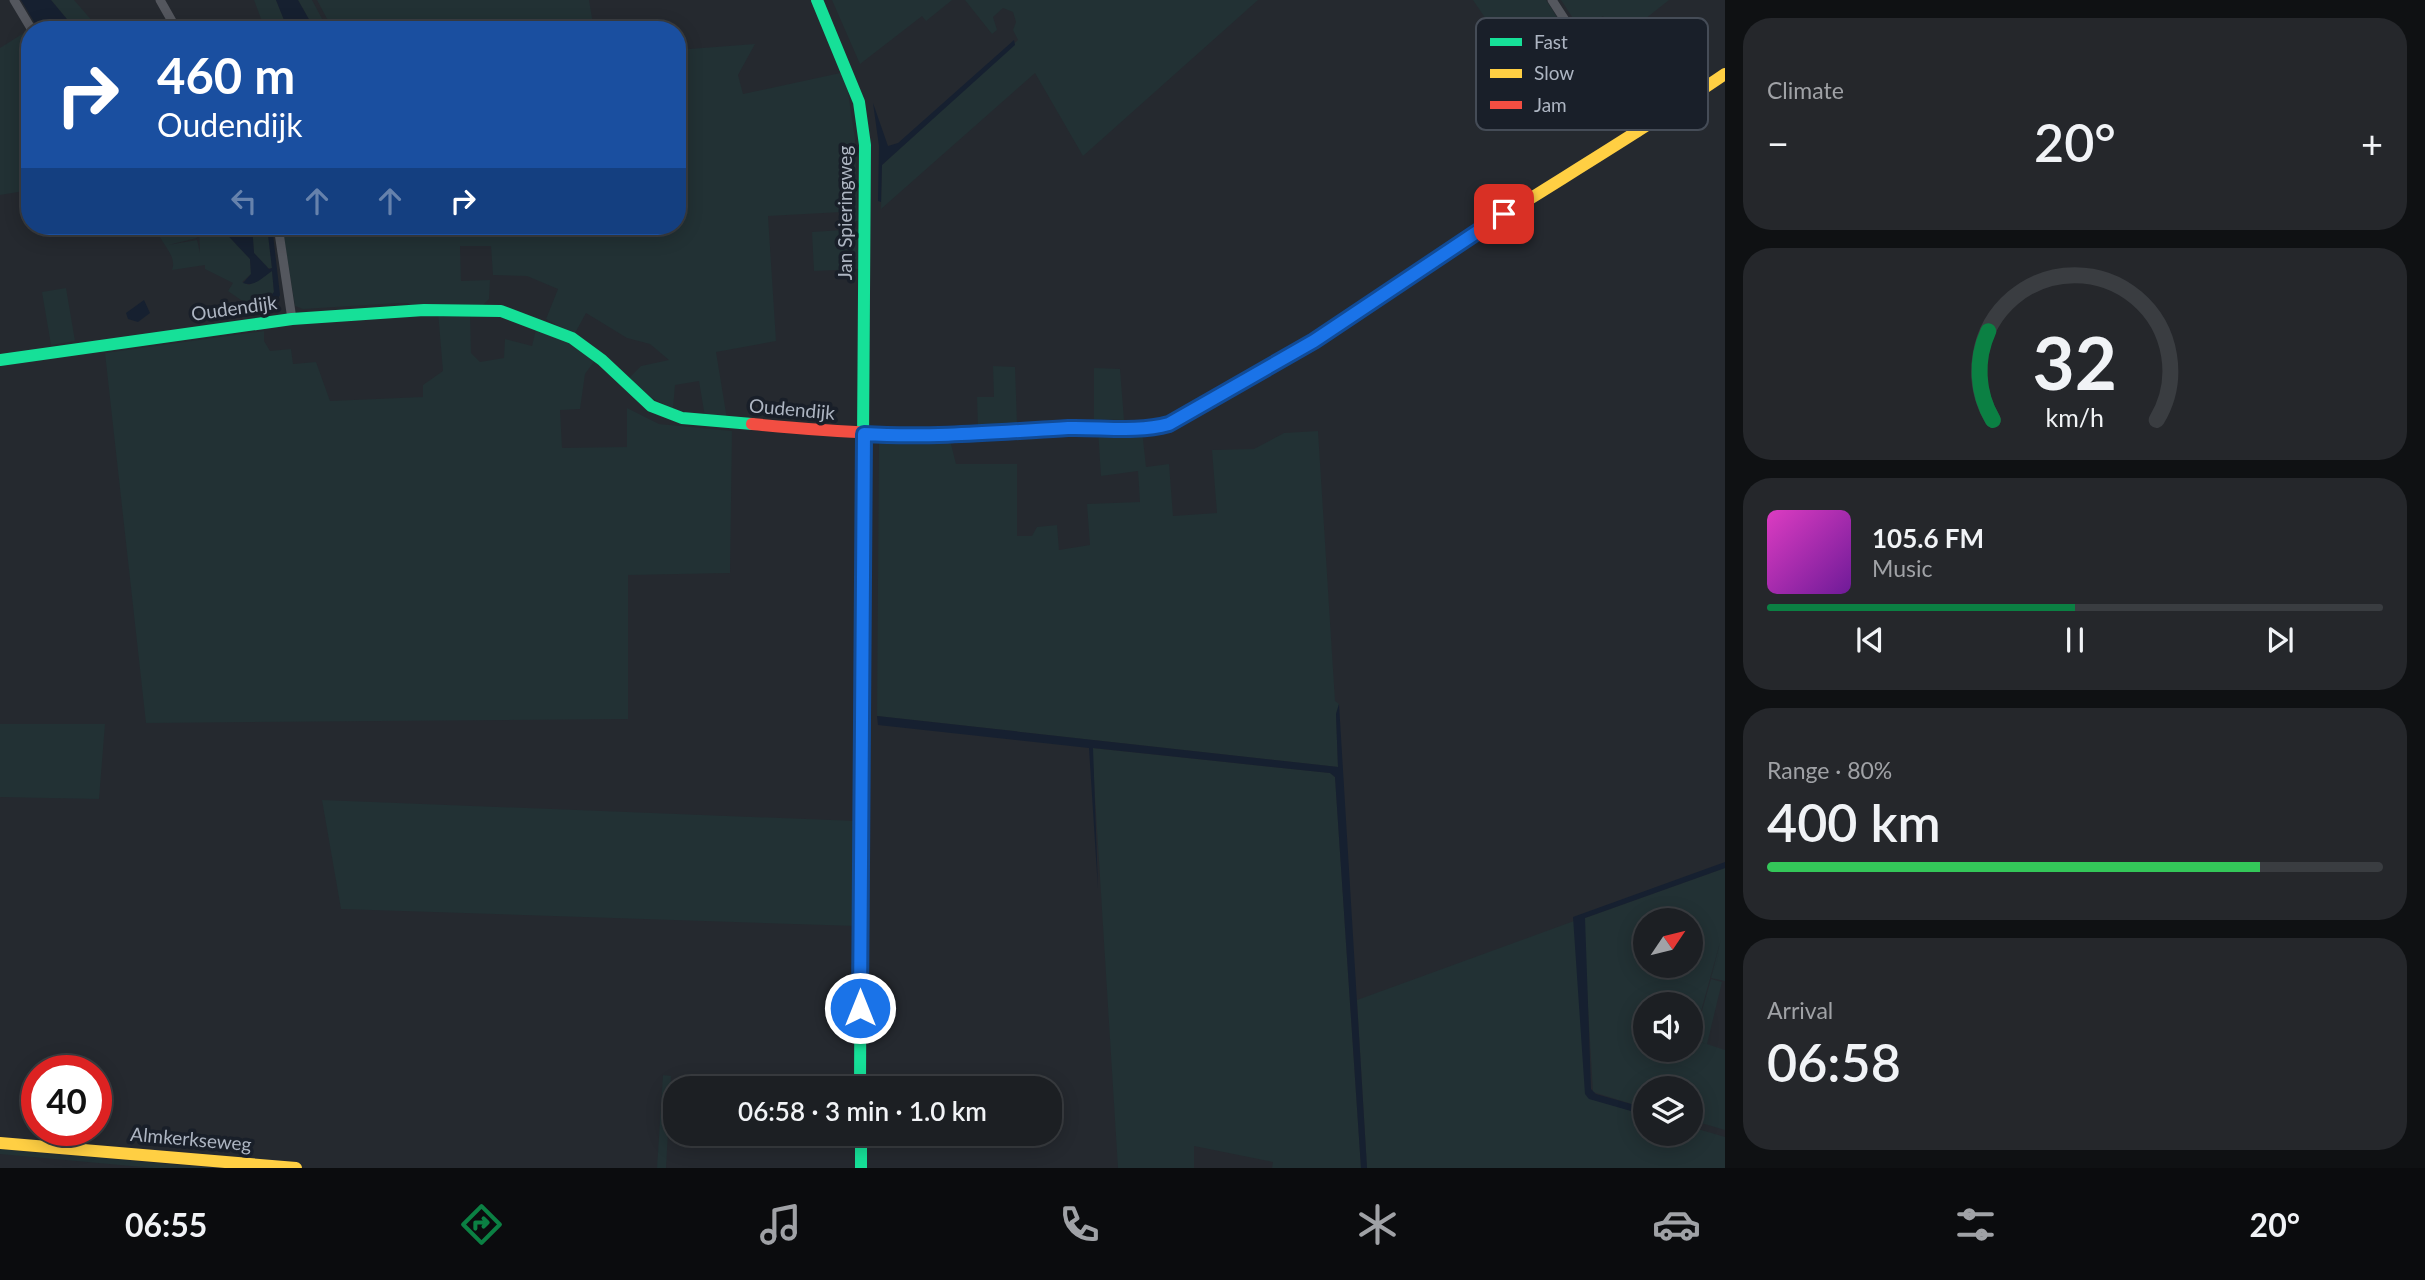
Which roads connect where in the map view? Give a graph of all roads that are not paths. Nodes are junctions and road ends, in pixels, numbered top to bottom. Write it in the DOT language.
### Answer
graph roads {
  1 [pos="13,0"];
  2 [pos="160,0"];
  3 [pos="817,0"];
  4 [pos="1552,0"];
  5 [pos="1564,18"];
  6 [pos="26,21"];
  7 [pos="172,21"];
  8 [pos="1725,74"];
  9 [pos="1708,86"];
  10 [pos="1636,130"];
  11 [pos="1642,130"];
  12 [pos="1638,133"];
  13 [pos="279,235"];
  14 [pos="292,319"];
  15 [pos="0,360"];
  16 [pos="864,434"];
  17 [pos="860,1076"];
  18 [pos="0,1143"];
  19 [pos="861,1146"];
  20 [pos="296,1168"];
  21 [pos="861,1168"];
  1 -- 6 [label="street"];
  2 -- 7 [label="street"];
  3 -- 16 [label="street, Jan Spieringweg"];
  4 -- 5 [label="street"];
  8 -- 9 [label="street, Oudendijk"];
  10 -- 12 [label="street"];
  11 -- 12 [label="street, Oudendijk"];
  12 -- 16 [label="street, Oudendijk"];
  13 -- 14 [label="street"];
  14 -- 15 [label="street, Oudendijk"];
  14 -- 16 [label="street, Oudendijk"];
  16 -- 17 [label="street, Jan Spieringweg"];
  18 -- 20 [label="street, Almkerkseweg"];
  19 -- 21 [label="street"];
}
